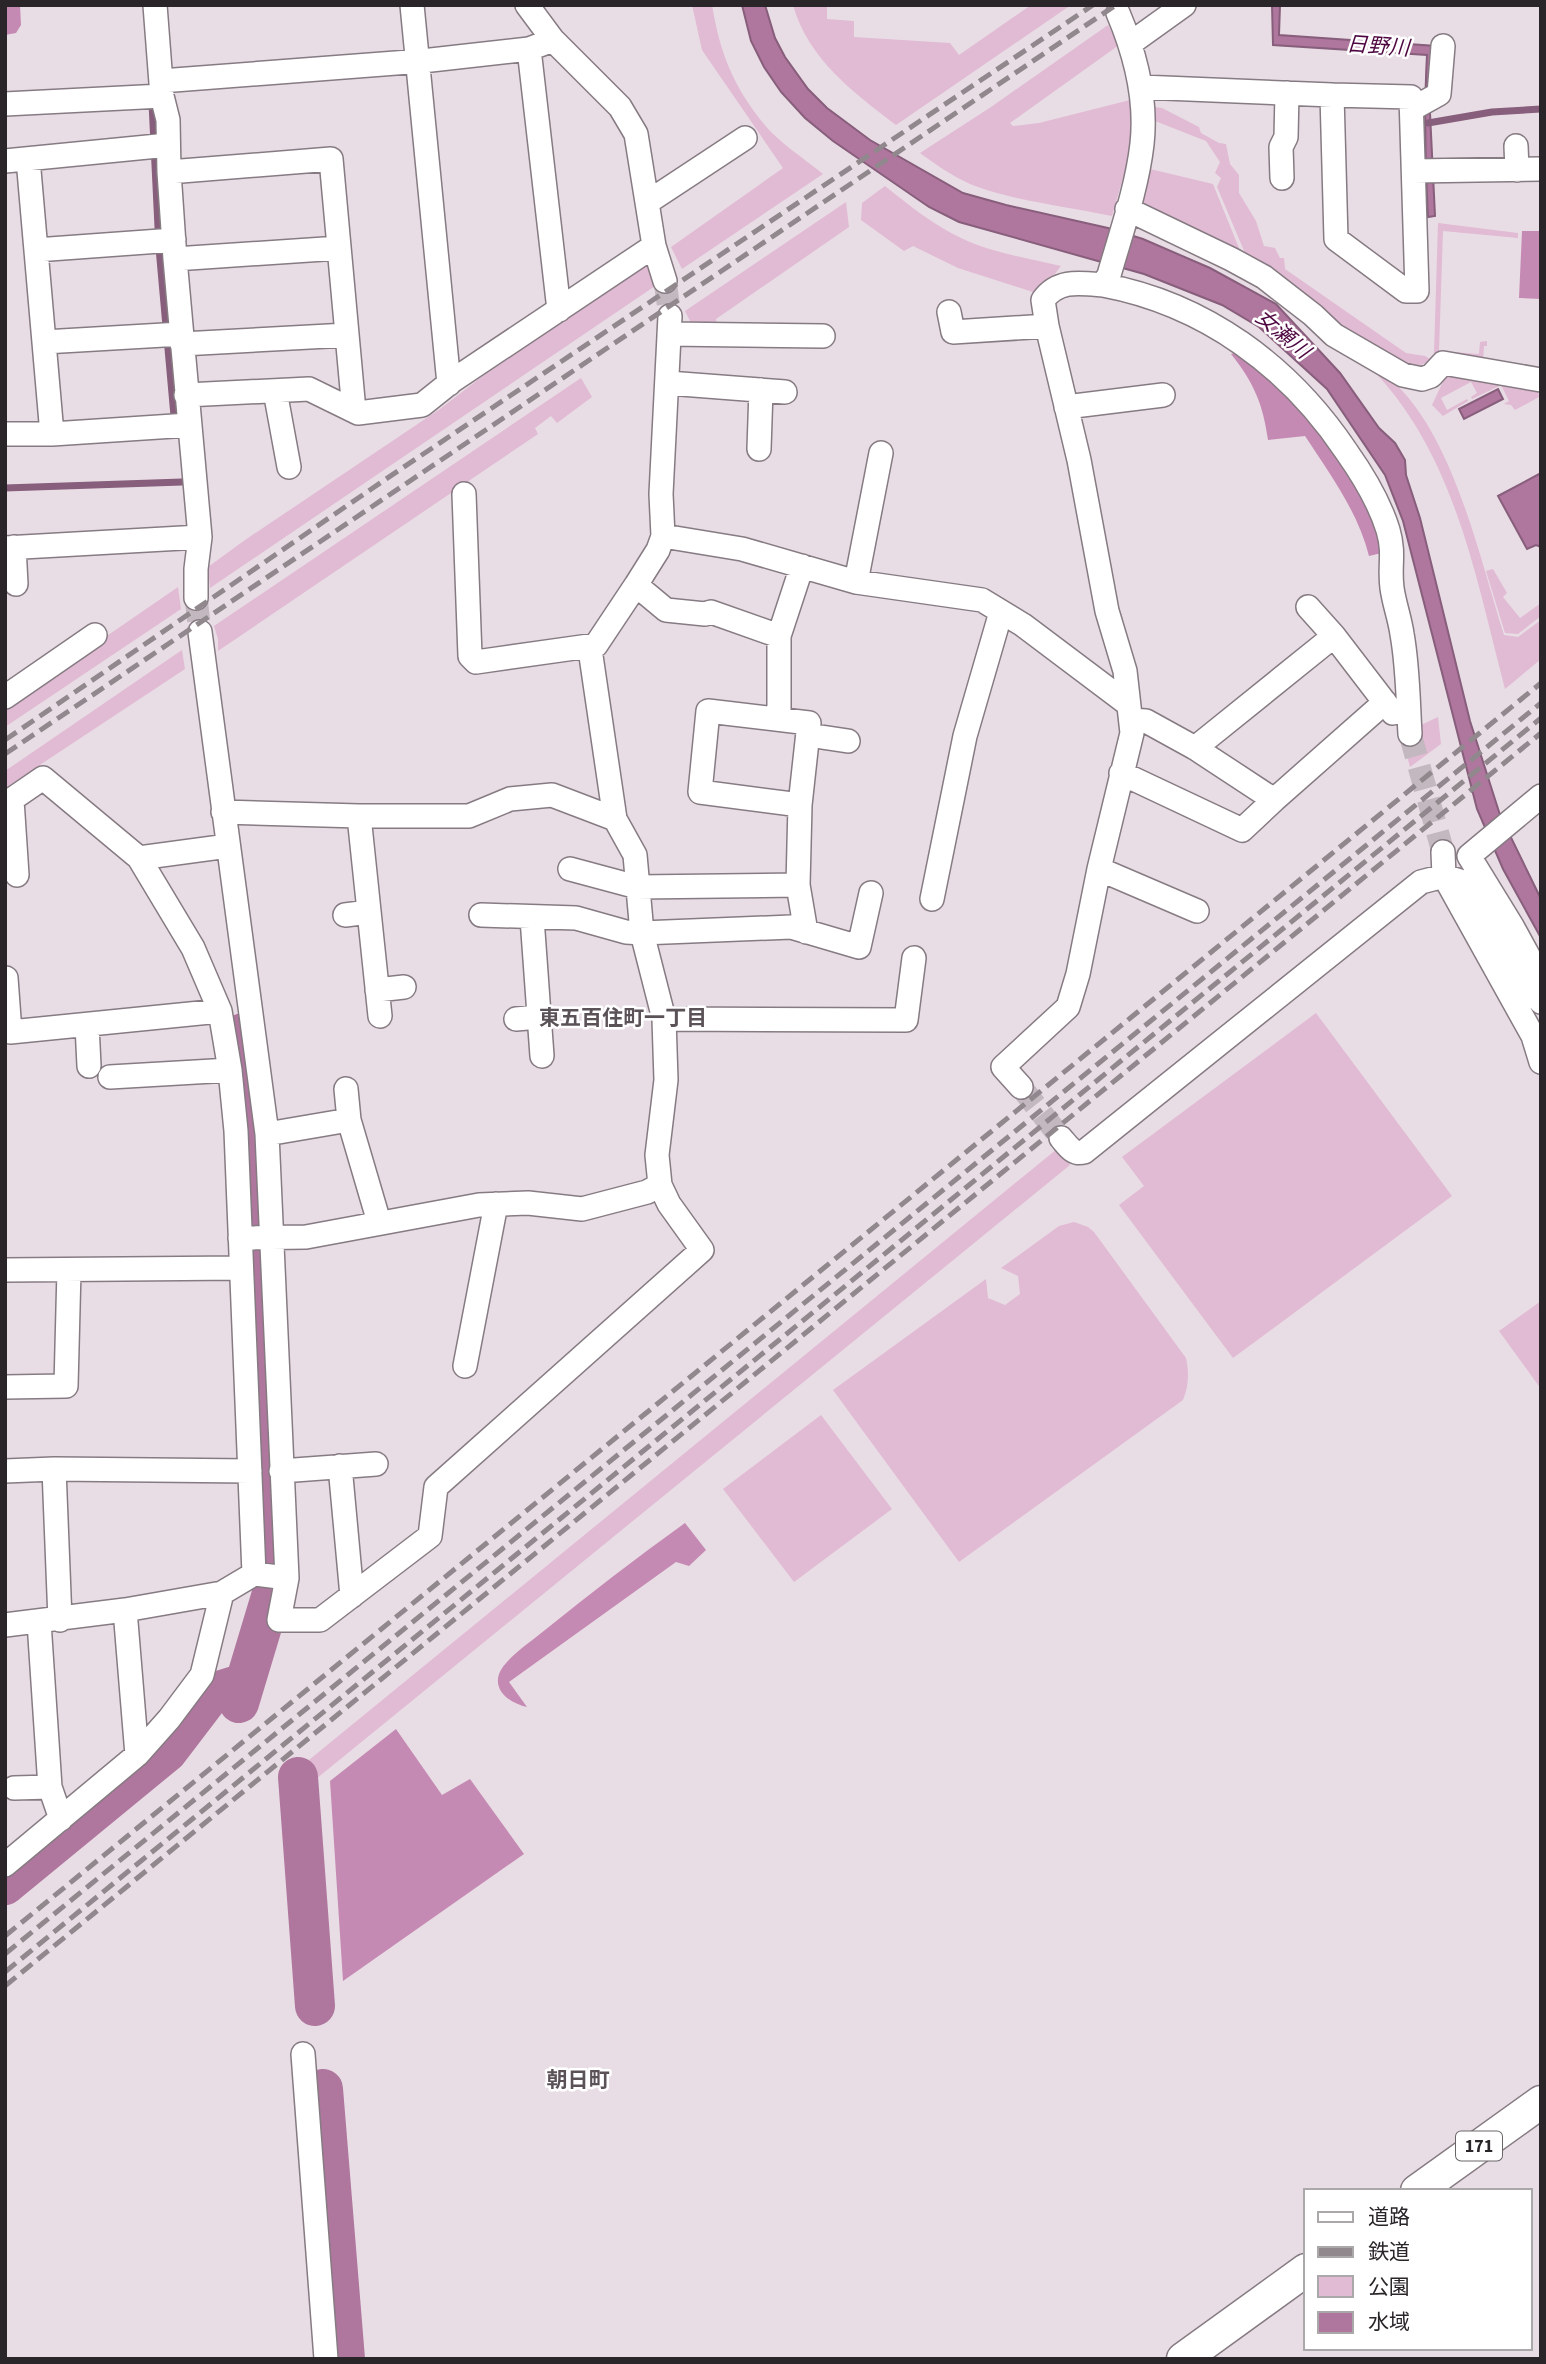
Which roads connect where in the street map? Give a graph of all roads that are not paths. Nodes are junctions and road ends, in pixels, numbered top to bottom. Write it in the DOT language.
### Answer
graph roads {
  1 [pos="155,5"];
  2 [pos="412,5"];
  3 [pos="527,5"];
  4 [pos="1184,5"];
  5 [pos="1118,13"];
  6 [pos="553,40"];
  7 [pos="1131,43"];
  8 [pos="1443,46"];
  9 [pos="529,48"];
  10 [pos="418,62"];
  11 [pos="1141,87"];
  12 [pos="162,89"];
  13 [pos="1287,93"];
  14 [pos="1332,94"];
  15 [pos="5,104"];
  16 [pos="1422,105"];
  17 [pos="745,138"];
  18 [pos="168,145"];
  19 [pos="1516,146"];
  20 [pos="29,159"];
  21 [pos="5,161"];
  22 [pos="1541,169"];
  23 [pos="1517,170"];
  24 [pos="1423,171"];
  25 [pos="169,172"];
  26 [pos="1282,178"];
  27 [pos="648,202"];
  28 [pos="1125,215"];
  29 [pos="654,246"];
  30 [pos="339,248"];
  31 [pos="175,249"];
  32 [pos="36,250"];
  33 [pos="1106,280"];
  34 [pos="665,281"];
  35 [pos="559,310"];
  36 [pos="949,312"];
  37 [pos="1047,326"];
  38 [pos="347,335"];
  39 [pos="824,336"];
  40 [pos="182,339"];
  41 [pos="44,342"];
  42 [pos="1541,380"];
  43 [pos="668,383"];
  44 [pos="449,384"];
  45 [pos="761,390"];
  46 [pos="275,391"];
  47 [pos="785,392"];
  48 [pos="186,395"];
  49 [pos="1163,395"];
  50 [pos="1066,407"];
  51 [pos="354,411"];
  52 [pos="189,425"];
  53 [pos="5,434"];
  54 [pos="52,434"];
  55 [pos="759,449"];
  56 [pos="881,453"];
  57 [pos="289,467"];
  58 [pos="464,494"];
  59 [pos="663,536"];
  60 [pos="200,537"];
  61 [pos="9,548"];
  62 [pos="802,566"];
  63 [pos="856,582"];
  64 [pos="16,584"];
  65 [pos="636,585"];
  66 [pos="197,598"];
  67 [pos="1308,607"];
  68 [pos="1001,612"];
  69 [pos="200,632"];
  70 [pos="95,635"];
  71 [pos="779,636"];
  72 [pos="1334,636"];
  73 [pos="586,648"];
  74 [pos="5,697"];
  75 [pos="1385,702"];
  76 [pos="1129,712"];
  77 [pos="779,719"];
  78 [pos="808,735"];
  79 [pos="848,740"];
  80 [pos="1195,748"];
  81 [pos="1121,773"];
  82 [pos="1541,796"];
  83 [pos="1274,800"];
  84 [pos="9,802"];
  85 [pos="800,805"];
  86 [pos="223,812"];
  87 [pos="359,816"];
  88 [pos="615,818"];
  89 [pos="228,846"];
  90 [pos="139,858"];
  91 [pos="570,869"];
  92 [pos="1099,869"];
  93 [pos="17,875"];
  94 [pos="1453,879"];
  95 [pos="798,885"];
  96 [pos="637,887"];
  97 [pos="871,893"];
  98 [pos="932,899"];
  99 [pos="1197,911"];
  100 [pos="369,912"];
  101 [pos="345,915"];
  102 [pos="481,915"];
  103 [pos="532,918"];
  104 [pos="806,932"];
  105 [pos="642,933"];
  106 [pos="914,958"];
  107 [pos="6,978"];
  108 [pos="1541,978"];
  109 [pos="404,988"];
  110 [pos="377,990"];
  111 [pos="1541,1002"];
  112 [pos="380,1016"];
  113 [pos="540,1017"];
  114 [pos="516,1018"];
  115 [pos="664,1019"];
  116 [pos="87,1025"];
  117 [pos="236,1027"];
  118 [pos="542,1056"];
  119 [pos="1541,1062"];
  120 [pos="89,1066"];
  121 [pos="230,1070"];
  122 [pos="110,1077"];
  123 [pos="1021,1087"];
  124 [pos="346,1089"];
  125 [pos="349,1120"];
  126 [pos="267,1134"];
  127 [pos="1061,1138"];
  128 [pos="660,1185"];
  129 [pos="495,1204"];
  130 [pos="379,1222"];
  131 [pos="270,1247"];
  132 [pos="241,1255"];
  133 [pos="5,1270"];
  134 [pos="69,1270"];
  135 [pos="475,1354"];
  136 [pos="5,1387"];
  137 [pos="264,1401"];
  138 [pos="376,1464"];
  139 [pos="340,1466"];
  140 [pos="267,1468"];
  141 [pos="54,1469"];
  142 [pos="5,1471"];
  143 [pos="272,1576"];
  144 [pos="222,1593"];
  145 [pos="352,1597"];
  146 [pos="125,1611"];
  147 [pos="49,1621"];
  148 [pos="5,1625"];
  149 [pos="137,1755"];
  150 [pos="50,1787"];
  151 [pos="14,1788"];
  152 [pos="61,1819"];
  153 [pos="5,1865"];
  154 [pos="303,2054"];
  155 [pos="1541,2102"];
  156 [pos="1420,2189"];
  157 [pos="1304,2271"];
  158 [pos="326,2359"];
  159 [pos="1183,2359"];
  1 -- 12 [label="street"];
  2 -- 10 [label="street"];
  3 -- 6 [label="street"];
  4 -- 7 [label="street"];
  5 -- 7 [label="street"];
  6 -- 9 [label="street"];
  6 -- 27 [label="street"];
  7 -- 11 [label="street"];
  8 -- 16 [label="street"];
  9 -- 10 [label="street"];
  9 -- 35 [label="street"];
  10 -- 12 [label="street"];
  10 -- 44 [label="street"];
  11 -- 13 [label="street"];
  11 -- 28 [label="street"];
  12 -- 15 [label="street"];
  12 -- 18 [label="street"];
  13 -- 14 [label="street"];
  13 -- 26 [label="street"];
  14 -- 16 [label="street"];
  14 -- 24 [label="street"];
  16 -- 24 [label="street"];
  17 -- 27 [label="street"];
  18 -- 20 [label="street"];
  18 -- 25 [label="street"];
  19 -- 23 [label="street"];
  20 -- 21 [label="street"];
  20 -- 32 [label="street"];
  22 -- 23 [label="street"];
  23 -- 24 [label="street"];
  25 -- 30 [label="street"];
  25 -- 31 [label="street"];
  27 -- 29 [label="street"];
  28 -- 33 [label="street"];
  28 -- 42 [label="street"];
  29 -- 34 [label="street"];
  29 -- 35 [label="street"];
  30 -- 31 [label="street"];
  30 -- 38 [label="street"];
  31 -- 32 [label="street"];
  31 -- 40 [label="street"];
  32 -- 41 [label="street"];
  33 -- 37 [label="street"];
  33 -- 75 [label="street"];
  35 -- 44 [label="street"];
  36 -- 37 [label="street"];
  37 -- 50 [label="street"];
  38 -- 40 [label="street"];
  38 -- 51 [label="street"];
  39 -- 43 [label="street"];
  40 -- 41 [label="street"];
  40 -- 48 [label="street"];
  41 -- 54 [label="street"];
  43 -- 45 [label="street"];
  43 -- 59 [label="street"];
  44 -- 51 [label="street"];
  45 -- 47 [label="street"];
  45 -- 55 [label="street"];
  46 -- 48 [label="street"];
  46 -- 51 [label="street"];
  46 -- 57 [label="street"];
  48 -- 52 [label="street"];
  49 -- 50 [label="street"];
  50 -- 76 [label="street"];
  52 -- 54 [label="street"];
  52 -- 60 [label="street"];
  53 -- 54 [label="street"];
  56 -- 63 [label="street"];
  58 -- 73 [label="street"];
  59 -- 62 [label="street"];
  59 -- 65 [label="street"];
  60 -- 61 [label="street"];
  60 -- 66 [label="street"];
  61 -- 64 [label="street"];
  62 -- 63 [label="street"];
  62 -- 71 [label="street"];
  63 -- 68 [label="street"];
  65 -- 71 [label="street"];
  65 -- 73 [label="street"];
  67 -- 72 [label="street"];
  68 -- 76 [label="street"];
  68 -- 98 [label="street"];
  69 -- 86 [label="street"];
  70 -- 74 [label="street"];
  71 -- 77 [label="street"];
  72 -- 75 [label="street"];
  72 -- 80 [label="street"];
  73 -- 88 [label="street"];
  75 -- 83 [label="street"];
  76 -- 80 [label="street"];
  76 -- 81 [label="street"];
  77 -- 78 [label="street"];
  77 -- 85 [label="street"];
  78 -- 79 [label="street"];
  78 -- 85 [label="street"];
  80 -- 83 [label="street"];
  81 -- 83 [label="street"];
  81 -- 92 [label="street"];
  82 -- 108 [label="street"];
  84 -- 90 [label="street"];
  84 -- 93 [label="street"];
  85 -- 95 [label="street"];
  86 -- 87 [label="street"];
  86 -- 89 [label="street"];
  87 -- 88 [label="street"];
  87 -- 100 [label="street"];
  88 -- 96 [label="street"];
  89 -- 90 [label="street"];
  89 -- 117 [label="street"];
  90 -- 117 [label="street"];
  91 -- 96 [label="street"];
  92 -- 99 [label="street"];
  92 -- 123 [label="street"];
  94 -- 111 [label="street"];
  94 -- 119 [label="street"];
  94 -- 127 [label="street"];
  95 -- 96 [label="street"];
  95 -- 104 [label="street"];
  96 -- 105 [label="street"];
  97 -- 104 [label="street"];
  100 -- 101 [label="street"];
  100 -- 110 [label="street"];
  102 -- 103 [label="street"];
  103 -- 105 [label="street"];
  103 -- 113 [label="street"];
  104 -- 105 [label="street"];
  105 -- 115 [label="street"];
  106 -- 115 [label="street"];
  107 -- 116 [label="street"];
  109 -- 110 [label="street"];
  110 -- 112 [label="street"];
  113 -- 114 [label="street"];
  113 -- 118 [label="street"];
  115 -- 128 [label="street"];
  116 -- 117 [label="street"];
  116 -- 120 [label="street"];
  117 -- 121 [label="street"];
  117 -- 126 [label="street"];
  121 -- 122 [label="street"];
  121 -- 132 [label="street"];
  124 -- 125 [label="street"];
  125 -- 126 [label="street"];
  125 -- 130 [label="street"];
  126 -- 131 [label="street"];
  128 -- 129 [label="street"];
  128 -- 145 [label="street"];
  129 -- 130 [label="street"];
  129 -- 135 [label="street"];
  130 -- 131 [label="street"];
  131 -- 132 [label="street"];
  131 -- 137 [label="street"];
  132 -- 134 [label="street"];
  132 -- 137 [label="street"];
  133 -- 134 [label="street"];
  134 -- 136 [label="street"];
  137 -- 140 [label="street"];
  137 -- 140 [label="street"];
  138 -- 139 [label="street"];
  139 -- 140 [label="street"];
  139 -- 145 [label="street"];
  140 -- 141 [label="street"];
  140 -- 143 [label="street"];
  140 -- 143 [label="street"];
  141 -- 142 [label="street"];
  141 -- 147 [label="street"];
  143 -- 144 [label="street"];
  143 -- 145 [label="street"];
  144 -- 146 [label="street"];
  144 -- 149 [label="street"];
  146 -- 147 [label="street"];
  146 -- 149 [label="street"];
  147 -- 148 [label="street"];
  147 -- 150 [label="street"];
  149 -- 152 [label="street"];
  150 -- 151 [label="street"];
  150 -- 152 [label="street"];
  152 -- 153 [label="street"];
  154 -- 158 [label="street"];
  155 -- 156 [label="highway, 171"];
  157 -- 159 [label="highway"];
}
